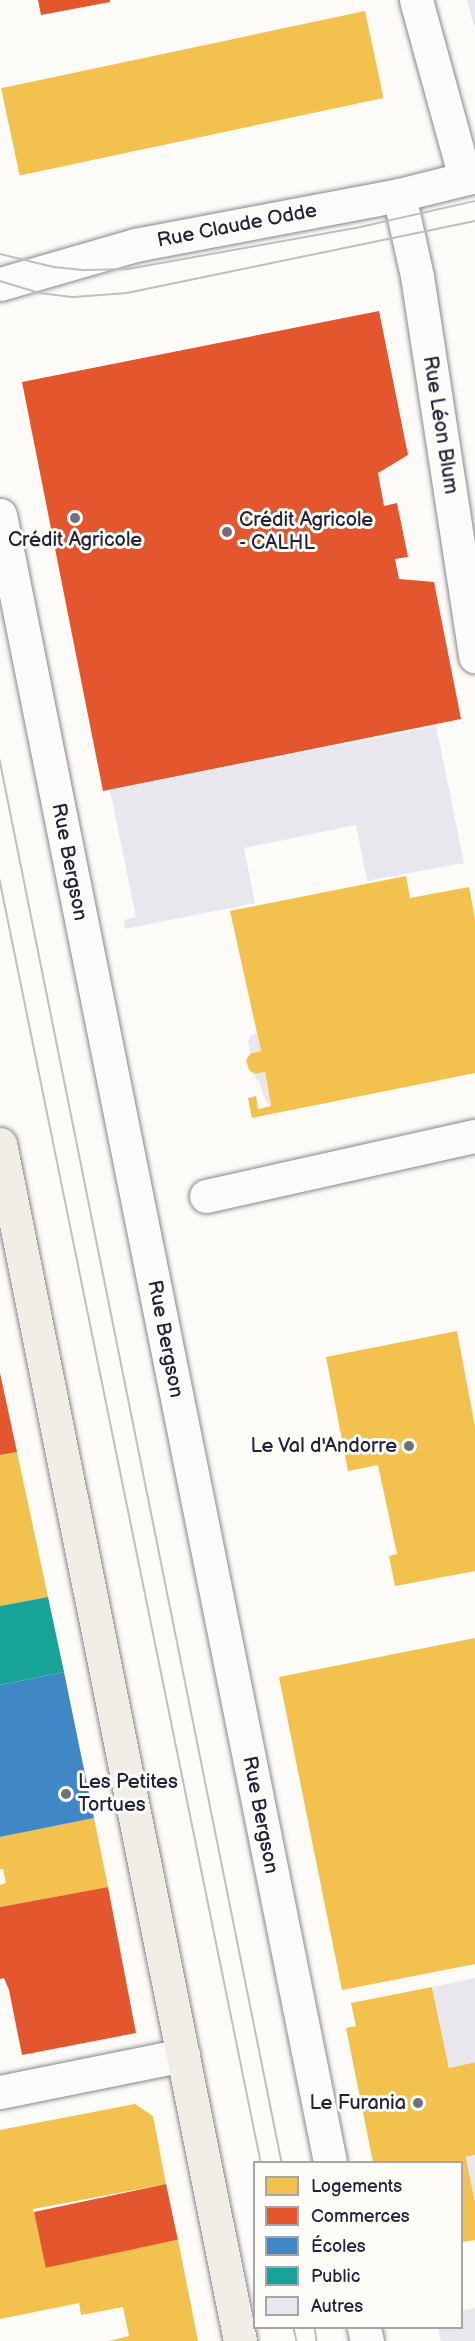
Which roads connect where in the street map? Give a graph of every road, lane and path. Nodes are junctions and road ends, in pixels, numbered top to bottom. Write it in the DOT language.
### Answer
graph roads {
  1 [pos="416,0"];
  2 [pos="470,177"];
  3 [pos="399,195"];
  4 [pos="0,284"];
  5 [pos="0,515"];
  6 [pos="475,657"];
  7 [pos="475,1136"];
  8 [pos="0,1144"];
  9 [pos="206,1196"];
  10 [pos="183,2055"];
  11 [pos="0,2092"];
  12 [pos="330,2161"];
  13 [pos="240,2341"];
  1 -- 2 [label="street"];
  2 -- 3 [label="street, Rue Claude Odde"];
  3 -- 4 [label="street, Rue Claude Odde"];
  3 -- 6 [label="street, Rue Léon Blum"];
  5 -- 12 [label="street, Rue Bergson"];
  7 -- 9 [label="street"];
  8 -- 10 [label="main road"];
  10 -- 11 [label="street"];
  10 -- 13 [label="main road"];
}
